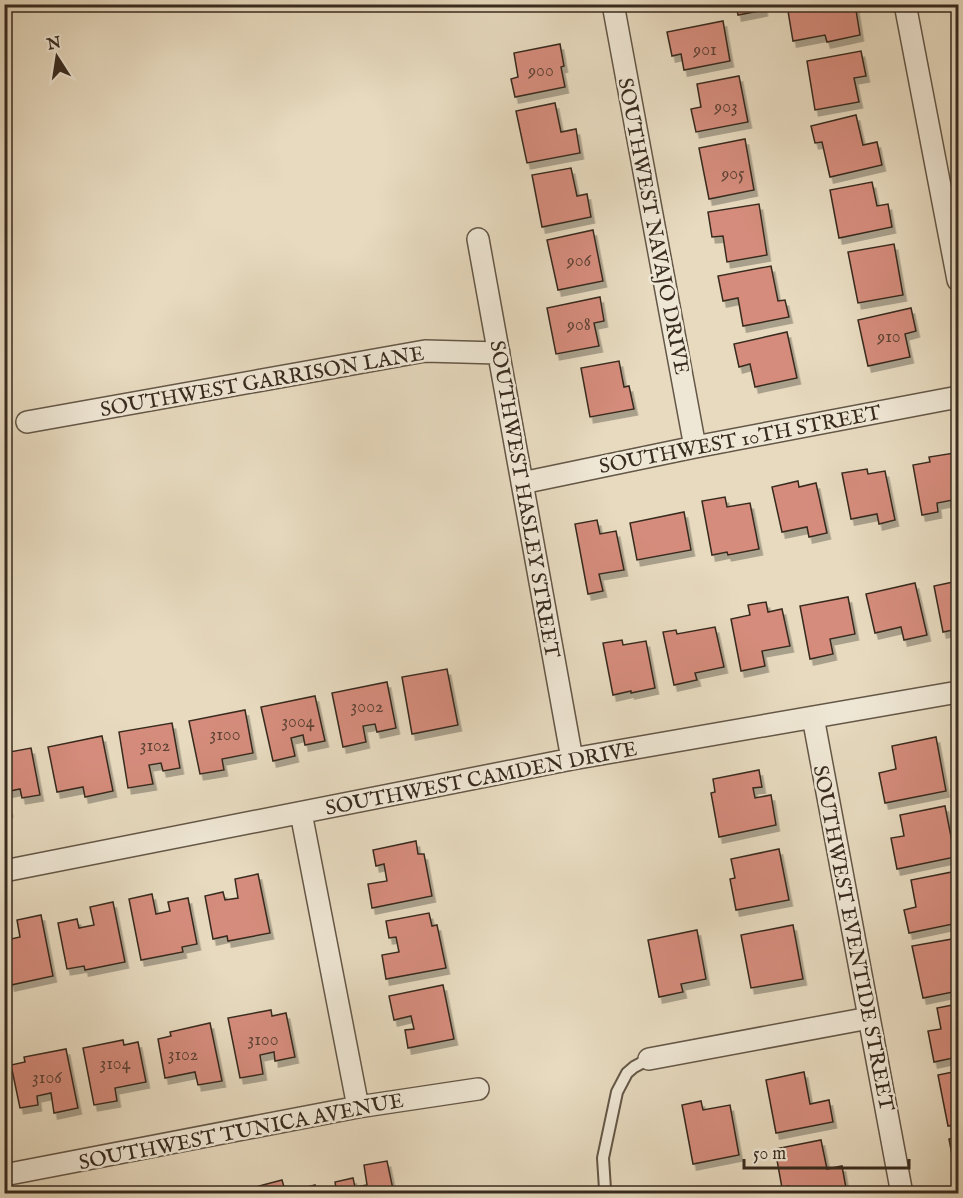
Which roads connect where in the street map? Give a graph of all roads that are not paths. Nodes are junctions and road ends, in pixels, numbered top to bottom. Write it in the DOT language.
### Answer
graph roads {
  1 [pos="613,4"];
  2 [pos="906,4"];
  3 [pos="478,239"];
  4 [pos="958,279"];
  5 [pos="499,353"];
  6 [pos="958,397"];
  7 [pos="27,422"];
  8 [pos="695,447"];
  9 [pos="522,483"];
  10 [pos="958,692"];
  11 [pos="813,717"];
  12 [pos="572,759"];
  13 [pos="301,813"];
  14 [pos="4,871"];
  15 [pos="869,1018"];
  16 [pos="649,1059"];
  17 [pos="478,1089"];
  18 [pos="358,1107"];
  19 [pos="4,1175"];
  20 [pos="605,1192"];
  21 [pos="902,1194"];
  1 -- 8 [label="street, SOUTHWEST NAVAJO DRIVE"];
  2 -- 4 [label="street"];
  3 -- 5 [label="street, SOUTHWEST HASLEY STREET"];
  5 -- 7 [label="street, SOUTHWEST GARRISON LANE"];
  5 -- 9 [label="street, SOUTHWEST HASLEY STREET"];
  6 -- 8 [label="street, SOUTHWEST 10TH STREET"];
  8 -- 9 [label="street, SOUTHWEST 10TH STREET"];
  9 -- 12 [label="street, SOUTHWEST HASLEY STREET"];
  10 -- 11 [label="street, SOUTHWEST CAMDEN DRIVE"];
  11 -- 12 [label="street, SOUTHWEST CAMDEN DRIVE"];
  11 -- 15 [label="street, SOUTHWEST EVENTIDE STREET"];
  12 -- 13 [label="street, SOUTHWEST CAMDEN DRIVE"];
  13 -- 14 [label="street, SOUTHWEST CAMDEN DRIVE"];
  13 -- 18 [label="street"];
  15 -- 16 [label="street"];
  15 -- 21 [label="street, SOUTHWEST EVENTIDE STREET"];
  16 -- 20 [label="lane"];
  17 -- 18 [label="street, SOUTHWEST TUNICA AVENUE"];
  18 -- 19 [label="street, SOUTHWEST TUNICA AVENUE"];
}
